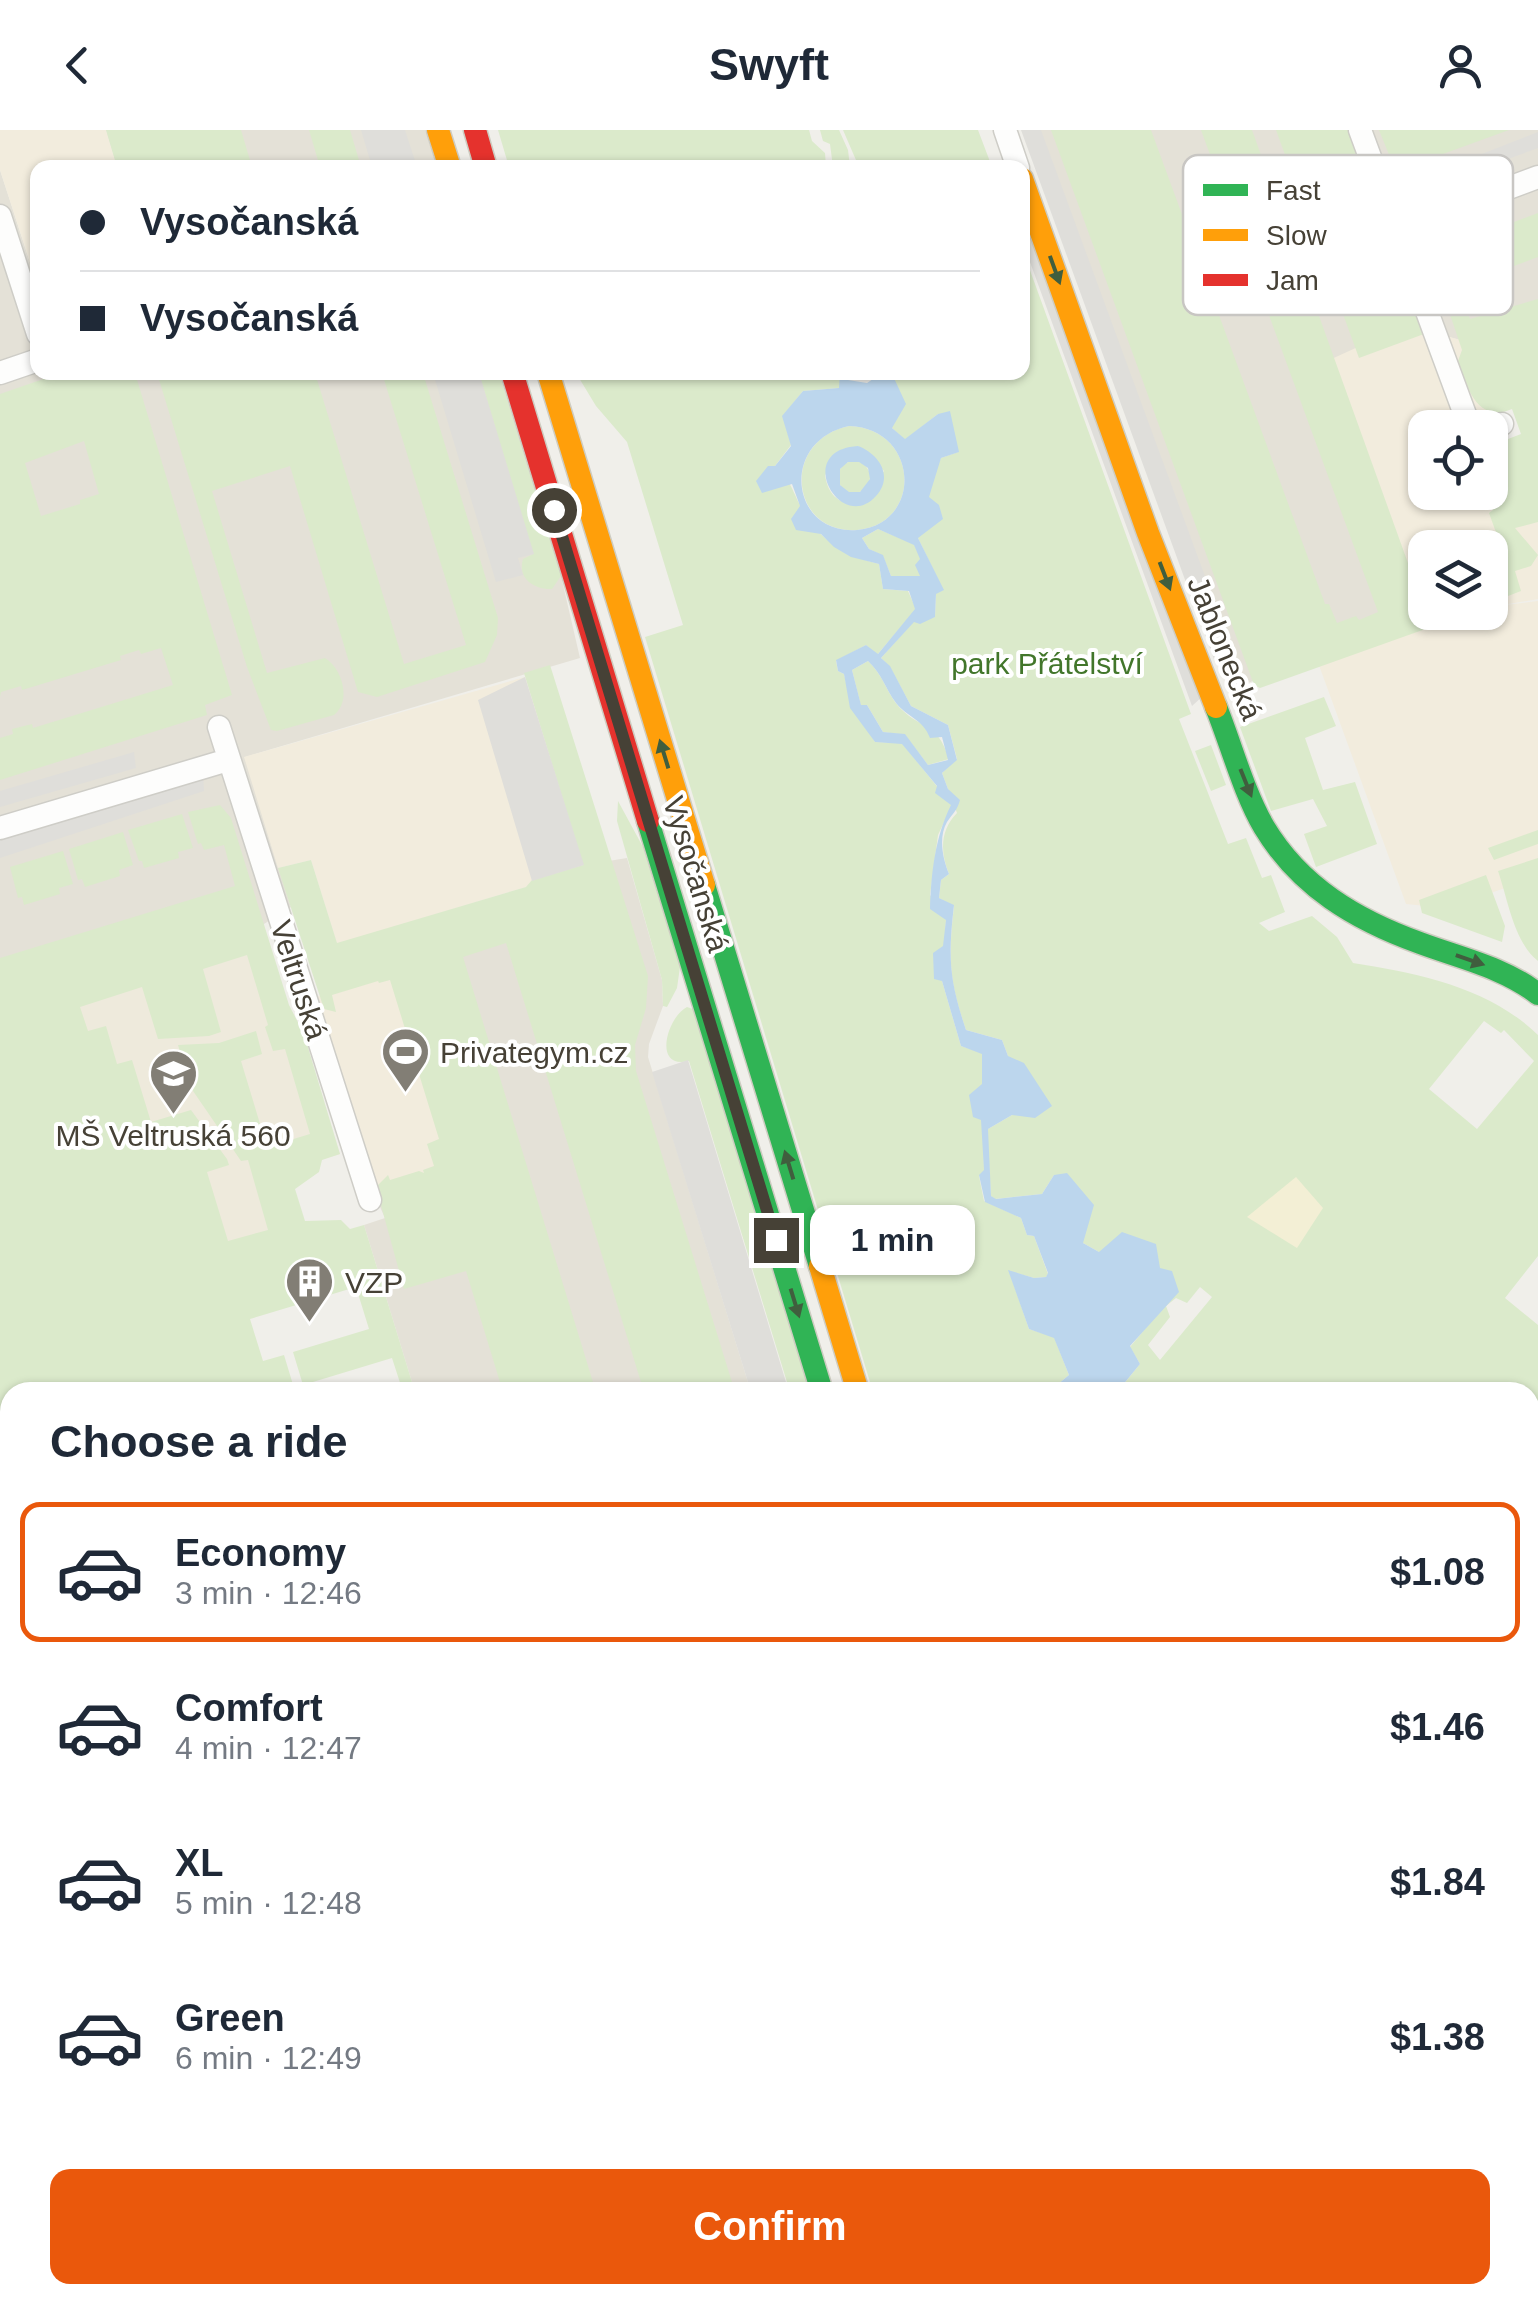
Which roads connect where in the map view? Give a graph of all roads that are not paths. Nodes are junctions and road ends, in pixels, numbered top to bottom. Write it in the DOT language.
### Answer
graph roads {
  1 [pos="438,130"];
  2 [pos="475,130"];
  3 [pos="1005,130"];
  4 [pos="1360,130"];
  5 [pos="1369,155"];
  6 [pos="447,160"];
  7 [pos="484,160"];
  8 [pos="1015,160"];
  9 [pos="1538,177"];
  10 [pos="1513,186"];
  11 [pos="1030,200"];
  12 [pos="0,216"];
  13 [pos="30,309"];
  14 [pos="1428,315"];
  15 [pos="30,363"];
  16 [pos="0,372"];
  17 [pos="514,380"];
  18 [pos="550,380"];
  19 [pos="1463,410"];
  20 [pos="220,727"];
  21 [pos="228,760"];
  22 [pos="0,828"];
  23 [pos="1538,994"];
  24 [pos="370,1200"];
  25 [pos="819,1382"];
  26 [pos="855,1382"];
  1 -- 6 [label="main road"];
  2 -- 7 [label="main road"];
  3 -- 8 [label="street"];
  4 -- 5 [label="street"];
  9 -- 10 [label="street"];
  11 -- 23 [label="main road, Jablonecká, one-way"];
  12 -- 13 [label="street"];
  14 -- 19 [label="street"];
  15 -- 16 [label="street"];
  17 -- 25 [label="main road, Vysočanská, one-way"];
  26 -- 18 [label="main road, Vysočanská, one-way"];
  20 -- 21 [label="street, Veltruská"];
  21 -- 22 [label="street"];
  21 -- 24 [label="street, Veltruská"];
}
